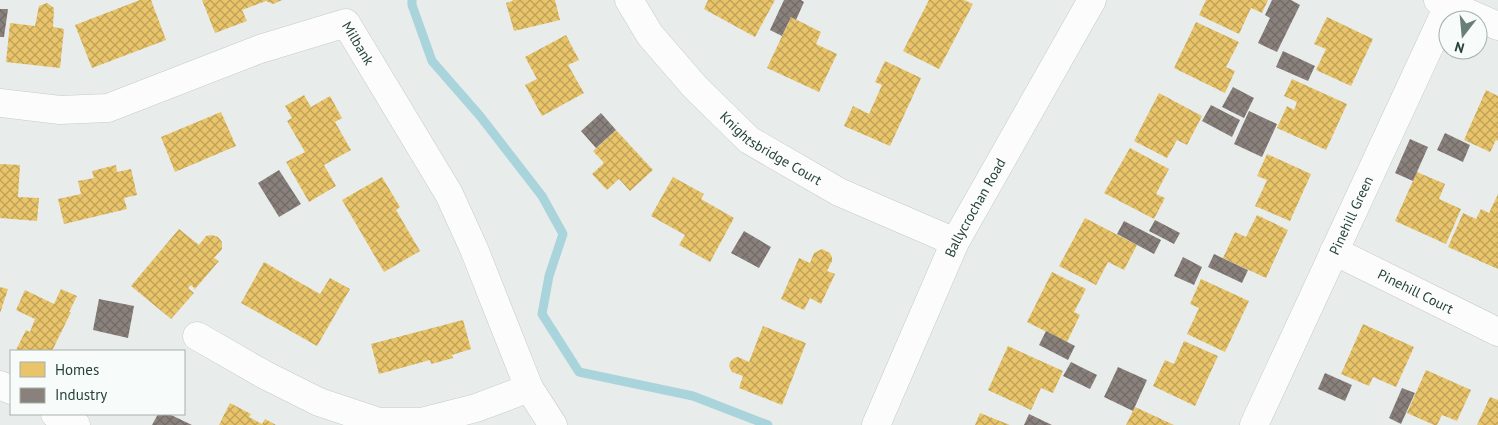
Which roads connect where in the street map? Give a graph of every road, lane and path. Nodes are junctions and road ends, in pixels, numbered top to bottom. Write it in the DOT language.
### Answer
graph roads {
  1 [pos="629,0"];
  2 [pos="1092,0"];
  3 [pos="1444,2"];
  4 [pos="1498,26"];
  5 [pos="0,103"];
  6 [pos="955,242"];
  7 [pos="1334,251"];
  8 [pos="1498,332"];
  9 [pos="198,336"];
  10 [pos="529,388"];
  11 [pos="57,415"];
  12 [pos="76,425"];
  13 [pos="553,425"];
  14 [pos="876,425"];
  15 [pos="1254,425"];
  1 -- 6 [label="street, Knightsbridge Court"];
  2 -- 6 [label="street, Ballycrochan Road"];
  3 -- 4 [label="street"];
  3 -- 7 [label="street, Pinehill Green"];
  5 -- 10 [label="street, Milbank"];
  6 -- 14 [label="street, Ballycrochan Road"];
  7 -- 8 [label="street, Pinehill Court"];
  7 -- 15 [label="street, Pinehill Green"];
  9 -- 10 [label="street"];
  10 -- 13 [label="street, Milbank"];
  11 -- 12 [label="street"];
}
